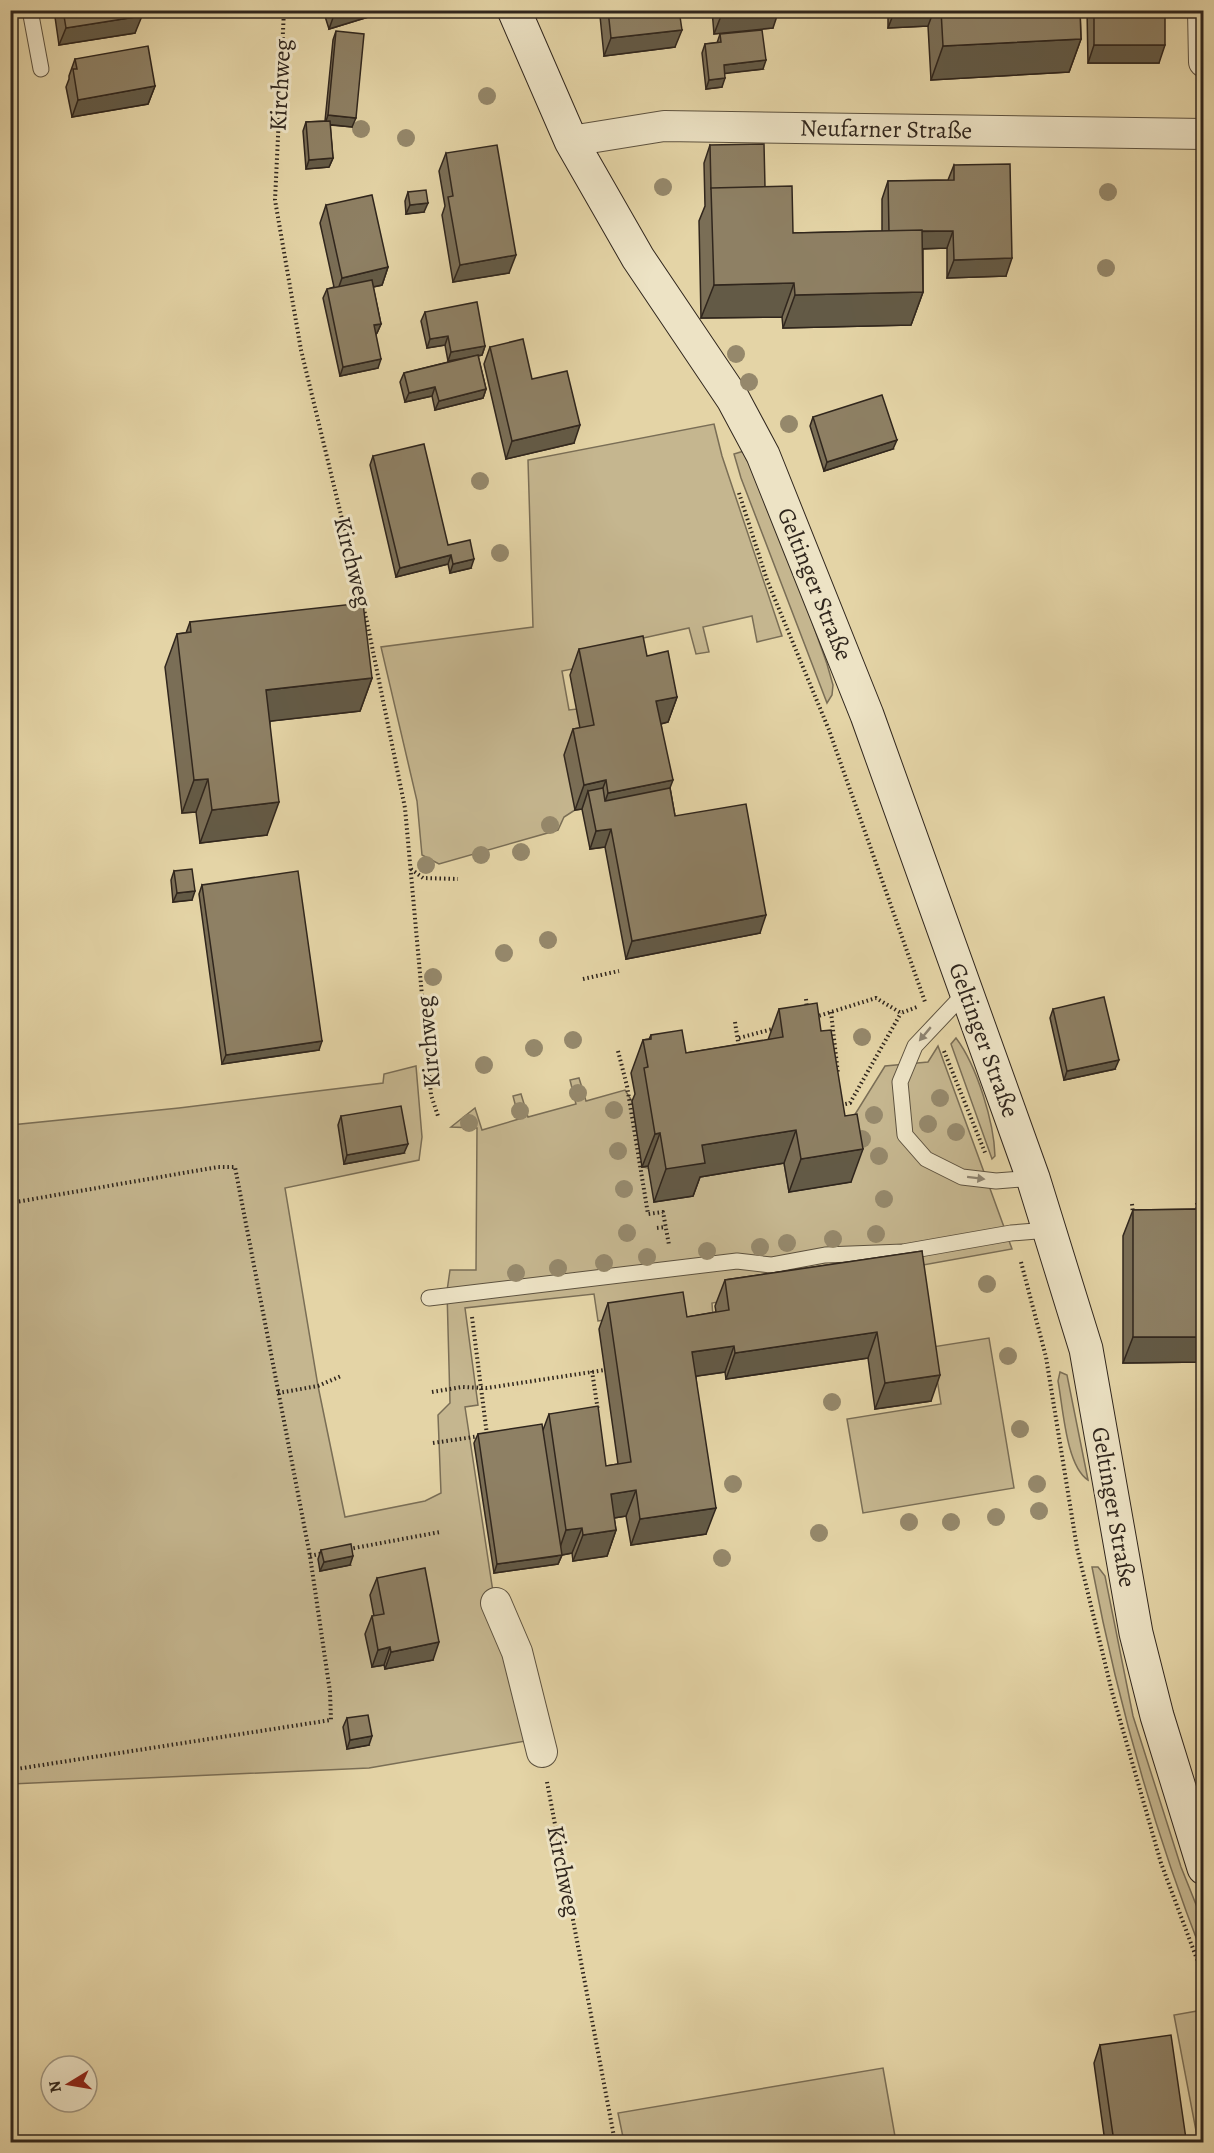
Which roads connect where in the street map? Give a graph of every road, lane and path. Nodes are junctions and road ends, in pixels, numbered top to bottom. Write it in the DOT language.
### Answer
graph roads {
  1 [pos="30,10"];
  2 [pos="284,10"];
  3 [pos="514,10"];
  4 [pos="1203,10"];
  5 [pos="1203,62"];
  6 [pos="41,69"];
  7 [pos="1203,134"];
  8 [pos="570,141"];
  9 [pos="411,869"];
  10 [pos="458,879"];
  11 [pos="619,971"];
  12 [pos="583,979"];
  13 [pos="966,992"];
  14 [pos="806,999"];
  15 [pos="926,1003"];
  16 [pos="831,1012"];
  17 [pos="901,1013"];
  18 [pos="735,1022"];
  19 [pos="781,1027"];
  20 [pos="739,1038"];
  21 [pos="618,1052"];
  22 [pos="739,1055"];
  23 [pos="837,1077"];
  24 [pos="839,1096"];
  25 [pos="841,1105"];
  26 [pos="834,1106"];
  27 [pos="438,1116"];
  28 [pos="1033,1178"];
  29 [pos="10,1203"];
  30 [pos="1197,1203"];
  31 [pos="1132,1204"];
  32 [pos="1133,1225"];
  33 [pos="1197,1225"];
  34 [pos="666,1227"];
  35 [pos="657,1228"];
  36 [pos="1049,1230"];
  37 [pos="674,1269"];
  38 [pos="469,1293"];
  39 [pos="429,1298"];
  40 [pos="605,1370"];
  41 [pos="592,1371"];
  42 [pos="341,1376"];
  43 [pos="480,1388"];
  44 [pos="278,1392"];
  45 [pos="432,1392"];
  46 [pos="599,1418"];
  47 [pos="494,1434"];
  48 [pos="487,1435"];
  49 [pos="433,1443"];
  50 [pos="440,1532"];
  51 [pos="346,1550"];
  52 [pos="334,1552"];
  53 [pos="310,1556"];
  54 [pos="496,1603"];
  55 [pos="542,1752"];
  56 [pos="10,1770"];
  57 [pos="1203,1868"];
  58 [pos="615,2142"];
  1 -- 6 [label="lane"];
  2 -- 9 [label="path, Kirchweg"];
  3 -- 8 [label="main road, Geltinger Straße"];
  4 -- 5 [label="street"];
  7 -- 8 [label="street, Neufarner Straße"];
  8 -- 13 [label="main road, Geltinger Straße"];
  9 -- 10 [label="path"];
  9 -- 27 [label="path, Kirchweg"];
  11 -- 12 [label="path"];
  13 -- 28 [label="main road, Geltinger Straße"];
  13 -- 28 [label="lane, one-way"];
  14 -- 16 [label="path"];
  15 -- 17 [label="path"];
  16 -- 17 [label="path"];
  16 -- 23 [label="path"];
  17 -- 25 [label="path"];
  18 -- 20 [label="path"];
  19 -- 20 [label="path"];
  20 -- 22 [label="path"];
  21 -- 34 [label="path"];
  24 -- 25 [label="path"];
  25 -- 26 [label="path"];
  28 -- 36 [label="main road, Geltinger Straße"];
  29 -- 44 [label="path"];
  30 -- 33 [label="path"];
  31 -- 32 [label="path"];
  34 -- 35 [label="path"];
  34 -- 37 [label="path"];
  36 -- 37 [label="lane"];
  36 -- 57 [label="main road, Geltinger Straße"];
  37 -- 38 [label="lane"];
  38 -- 39 [label="lane"];
  38 -- 43 [label="path"];
  40 -- 41 [label="path"];
  41 -- 43 [label="path"];
  41 -- 46 [label="path"];
  42 -- 44 [label="path"];
  43 -- 45 [label="path"];
  43 -- 48 [label="path"];
  44 -- 53 [label="path"];
  47 -- 48 [label="path"];
  48 -- 49 [label="path"];
  50 -- 51 [label="path"];
  52 -- 53 [label="path"];
  53 -- 56 [label="path"];
  54 -- 55 [label="street"];
  55 -- 58 [label="path, Kirchweg"];
}
